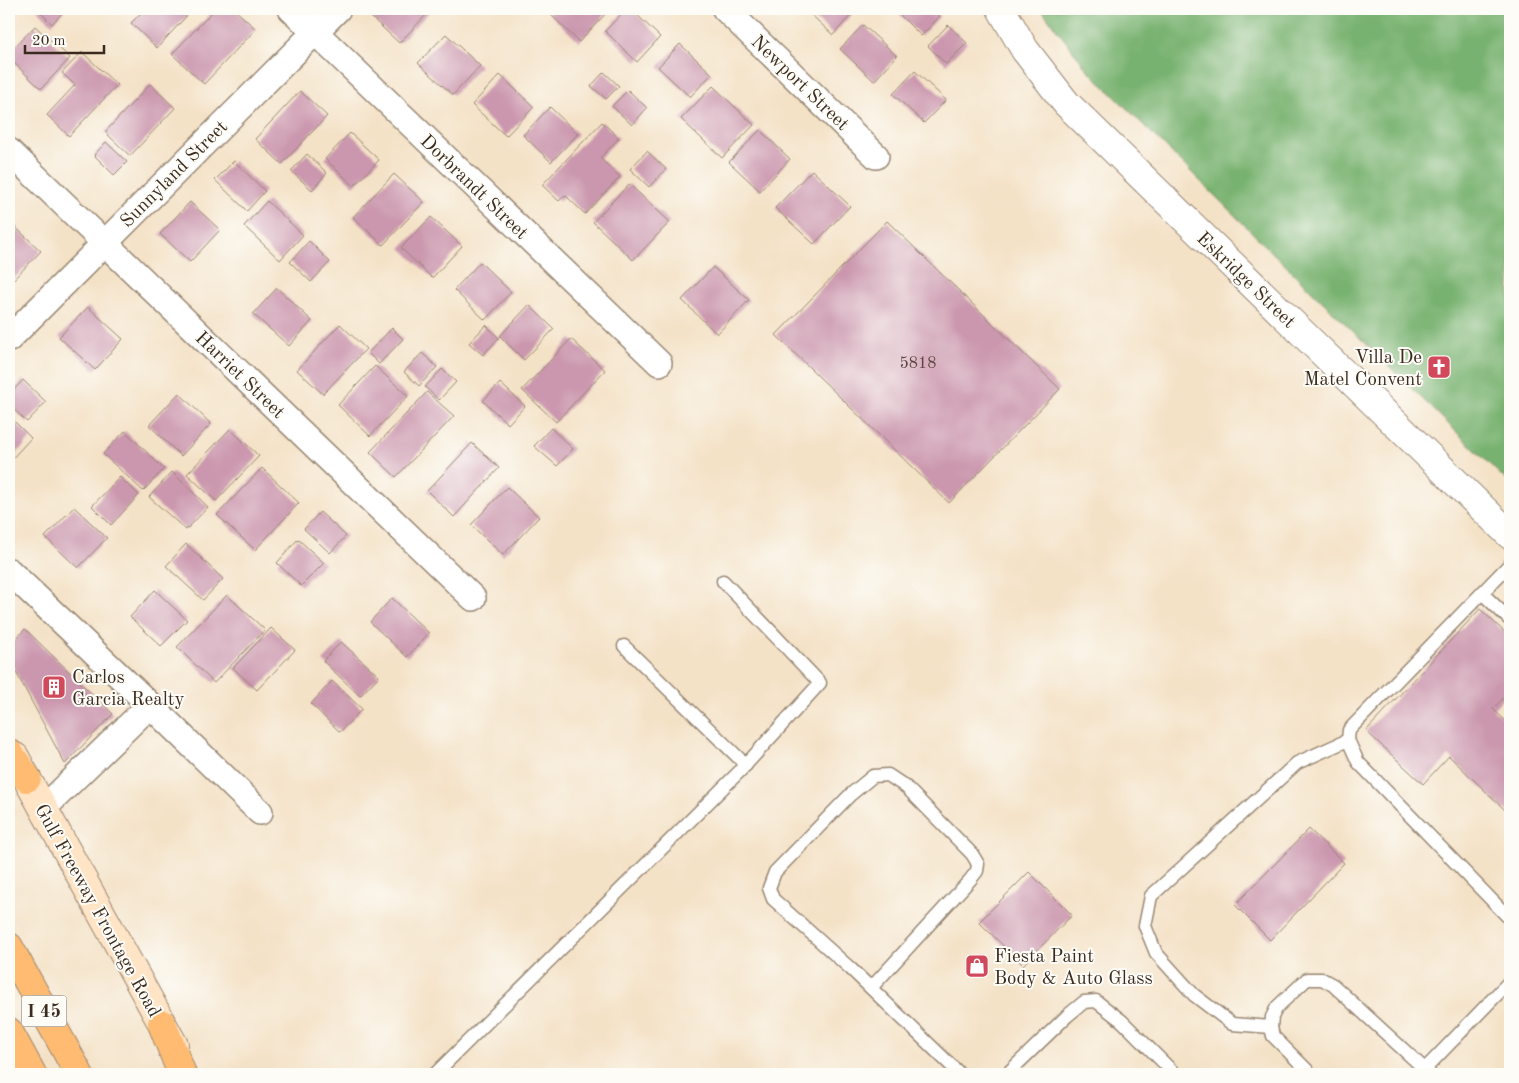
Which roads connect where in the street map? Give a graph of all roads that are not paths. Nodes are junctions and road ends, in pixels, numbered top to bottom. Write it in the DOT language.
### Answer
graph roads {
  1 [pos="291,9"];
  2 [pos="338,9"];
  3 [pos="725,9"];
  4 [pos="1001,9"];
  5 [pos="315,32"];
  6 [pos="9,151"];
  7 [pos="876,156"];
  8 [pos="104,242"];
  9 [pos="9,339"];
  10 [pos="660,363"];
  11 [pos="1510,535"];
  12 [pos="1510,564"];
  13 [pos="9,571"];
  14 [pos="723,581"];
  15 [pos="1482,593"];
  16 [pos="472,598"];
  17 [pos="1510,620"];
  18 [pos="624,646"];
  19 [pos="150,705"];
  20 [pos="1348,740"];
  21 [pos="9,745"];
  22 [pos="9,753"];
  23 [pos="746,765"];
  24 [pos="27,778"];
  25 [pos="43,809"];
  26 [pos="260,812"];
  27 [pos="1510,919"];
  28 [pos="9,947"];
  29 [pos="1510,981"];
  30 [pos="871,988"];
  31 [pos="162,1024"];
  32 [pos="1271,1028"];
  33 [pos="9,1032"];
  34 [pos="1428,1071"];
  35 [pos="32,1074"];
  36 [pos="79,1074"];
  37 [pos="182,1074"];
  38 [pos="192,1074"];
  39 [pos="435,1074"];
  40 [pos="960,1074"];
  41 [pos="1007,1074"];
  42 [pos="1175,1074"];
  43 [pos="1310,1074"];
  1 -- 5 [label="street, Dorbrandt Street"];
  2 -- 5 [label="street, Sunnyland Street"];
  3 -- 7 [label="street, Newport Street"];
  4 -- 11 [label="street, Eskridge Street"];
  5 -- 8 [label="street, Sunnyland Street"];
  5 -- 10 [label="street, Dorbrandt Street"];
  6 -- 8 [label="street, Harriet Street"];
  8 -- 9 [label="street, Sunnyland Street"];
  8 -- 16 [label="street, Harriet Street"];
  12 -- 15 [label="lane"];
  13 -- 19 [label="street"];
  14 -- 23 [label="lane"];
  15 -- 17 [label="lane"];
  15 -- 20 [label="lane"];
  18 -- 23 [label="lane"];
  19 -- 25 [label="street"];
  19 -- 26 [label="street"];
  20 -- 27 [label="lane"];
  20 -- 32 [label="lane"];
  21 -- 24 [label="main road, Gulf Freeway Frontage Road"];
  22 -- 24 [label="highway"];
  23 -- 39 [label="lane"];
  24 -- 25 [label="main road, Gulf Freeway Frontage Road"];
  25 -- 31 [label="main road, Gulf Freeway Frontage Road"];
  28 -- 36 [label="highway, I 45"];
  29 -- 34 [label="lane"];
  30 -- 30 [label="lane"];
  30 -- 40 [label="lane"];
  31 -- 37 [label="highway"];
  31 -- 38 [label="main road, Gulf Freeway Frontage Road"];
  32 -- 34 [label="lane"];
  32 -- 43 [label="lane"];
  33 -- 35 [label="highway"];
  41 -- 42 [label="lane"];
}
